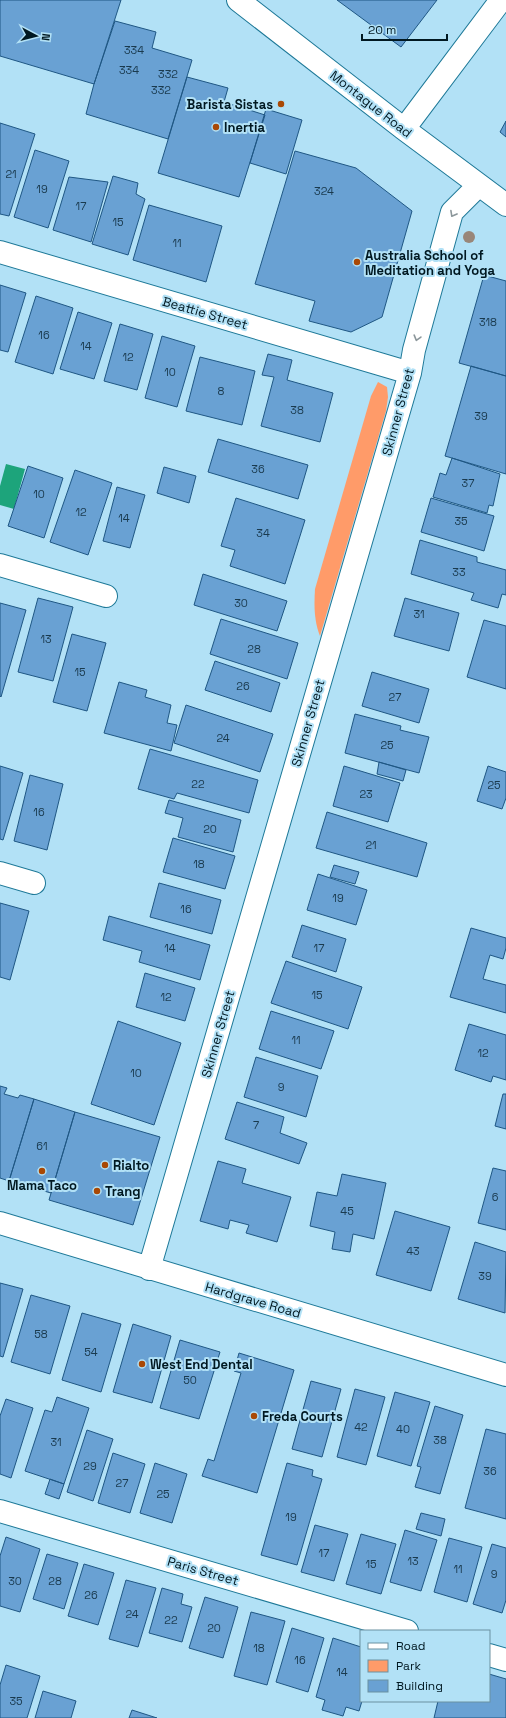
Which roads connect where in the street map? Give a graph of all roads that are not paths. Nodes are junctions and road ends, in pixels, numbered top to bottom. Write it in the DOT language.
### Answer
graph roads {
  1 [pos="238,0"];
  2 [pos="501,0"];
  3 [pos="404,129"];
  4 [pos="479,185"];
  5 [pos="506,205"];
  6 [pos="0,252"];
  7 [pos="410,373"];
  8 [pos="0,565"];
  9 [pos="106,596"];
  10 [pos="0,873"];
  11 [pos="34,883"];
  12 [pos="0,1223"];
  13 [pos="149,1269"];
  14 [pos="506,1375"];
  15 [pos="0,1511"];
  16 [pos="403,1630"];
  17 [pos="490,1655"];
  18 [pos="506,1660"];
  1 -- 3 [label="street, Montague Road"];
  2 -- 3 [label="street"];
  3 -- 4 [label="street, Montague Road"];
  4 -- 5 [label="street, Montague Road"];
  4 -- 7 [label="street, Skinner Street, one-way"];
  6 -- 7 [label="street, Beattie Street"];
  7 -- 13 [label="street, Skinner Street"];
  8 -- 9 [label="street"];
  10 -- 11 [label="street"];
  12 -- 13 [label="street, Hardgrave Road"];
  13 -- 14 [label="street, Hardgrave Road"];
  15 -- 16 [label="street, Paris Street"];
  17 -- 18 [label="street"];
}
